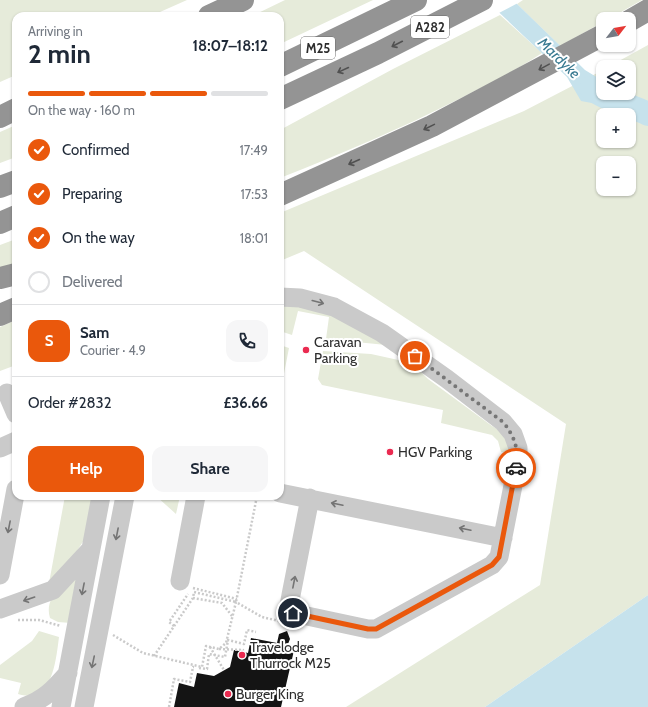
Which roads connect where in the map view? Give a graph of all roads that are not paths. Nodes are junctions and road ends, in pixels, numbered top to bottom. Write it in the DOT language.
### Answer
graph roads {
  1 [pos="243,0"];
  2 [pos="416,0"];
  3 [pos="482,0"];
  4 [pos="648,10"];
  5 [pos="218,12"];
  6 [pos="636,17"];
  7 [pos="596,39"];
  8 [pos="284,64"];
  9 [pos="284,97"];
  10 [pos="12,110"];
  11 [pos="12,110"];
  12 [pos="0,114"];
  13 [pos="0,117"];
  14 [pos="12,182"];
  15 [pos="0,187"];
  16 [pos="284,193"];
  17 [pos="12,218"];
  18 [pos="0,223"];
  19 [pos="12,275"];
  20 [pos="0,278"];
  21 [pos="284,297"];
  22 [pos="12,310"];
  23 [pos="0,315"];
  24 [pos="8,393"];
  25 [pos="12,404"];
  26 [pos="12,443"];
  27 [pos="0,448"];
  28 [pos="284,494"];
  29 [pos="310,498"];
  30 [pos="14,500"];
  31 [pos="100,500"];
  32 [pos="124,500"];
  33 [pos="195,500"];
  34 [pos="503,538"];
  35 [pos="91,549"];
  36 [pos="0,574"];
  37 [pos="180,581"];
  38 [pos="0,609"];
  39 [pos="69,672"];
  40 [pos="24,707"];
  41 [pos="62,707"];
  42 [pos="84,707"];
  1 -- 5 [label="highway"];
  2 -- 8 [label="highway, M25"];
  3 -- 9 [label="highway, A282, one-way"];
  4 -- 6 [label="highway"];
  7 -- 16 [label="highway, one-way"];
  10 -- 12 [label="highway"];
  11 -- 13 [label="highway"];
  14 -- 15 [label="highway"];
  17 -- 18 [label="highway"];
  19 -- 20 [label="highway"];
  21 -- 34 [label="lane, one-way"];
  22 -- 23 [label="highway"];
  24 -- 25 [label="lane"];
  26 -- 27 [label="lane"];
  28 -- 29 [label="lane"];
  34 -- 29 [label="lane, one-way"];
  34 -- 29 [label="lane, one-way"];
  30 -- 36 [label="lane, one-way"];
  31 -- 35 [label="lane"];
  32 -- 42 [label="lane, one-way"];
  33 -- 37 [label="lane"];
  35 -- 38 [label="lane, one-way"];
  35 -- 39 [label="lane, one-way"];
  39 -- 40 [label="lane"];
  39 -- 41 [label="lane"];
}
